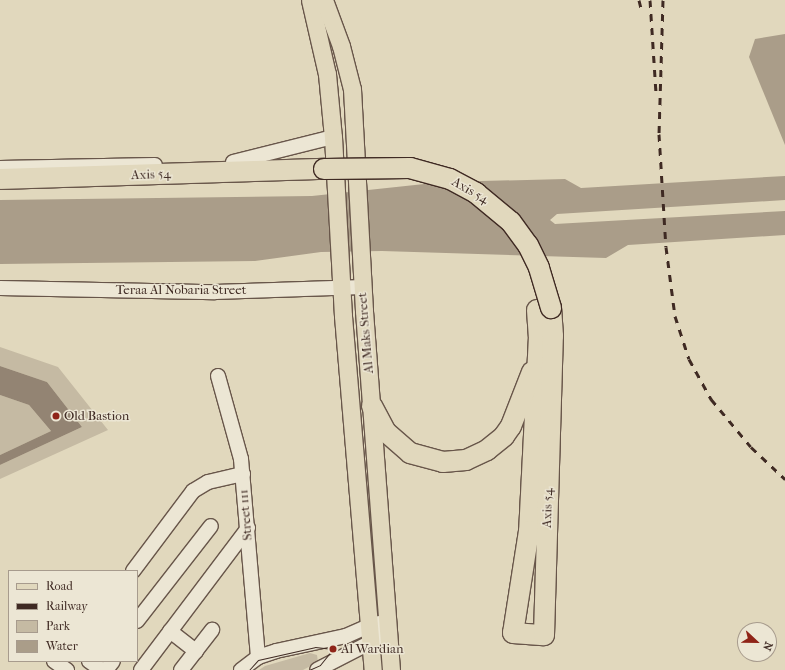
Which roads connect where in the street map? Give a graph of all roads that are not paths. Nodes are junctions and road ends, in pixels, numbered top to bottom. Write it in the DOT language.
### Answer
graph roads {
  1 [pos="310,0"];
  2 [pos="324,0"];
  3 [pos="333,137"];
  4 [pos="233,162"];
  5 [pos="0,168"];
  6 [pos="330,176"];
  7 [pos="0,179"];
  8 [pos="0,192"];
  9 [pos="341,280"];
  10 [pos="363,287"];
  11 [pos="0,288"];
  12 [pos="544,309"];
  13 [pos="538,357"];
  14 [pos="218,376"];
  15 [pos="372,406"];
  16 [pos="243,474"];
  17 [pos="380,513"];
  18 [pos="359,515"];
  19 [pos="211,526"];
  20 [pos="248,528"];
  21 [pos="134,570"];
  22 [pos="138,620"];
  23 [pos="388,622"];
  24 [pos="212,630"];
  25 [pos="170,632"];
  26 [pos="369,634"];
  27 [pos="196,651"];
  28 [pos="52,662"];
  29 [pos="55,662"];
  30 [pos="90,662"];
  31 [pos="112,662"];
  32 [pos="141,665"];
  33 [pos="249,665"];
  34 [pos="46,670"];
  35 [pos="67,670"];
  36 [pos="102,670"];
  37 [pos="106,670"];
  38 [pos="181,670"];
  39 [pos="317,670"];
  40 [pos="373,670"];
  41 [pos="391,670"];
  1 -- 3 [label="main road, Al Maks Street"];
  2 -- 10 [label="main road, Al Maks Street"];
  3 -- 4 [label="street"];
  3 -- 6 [label="main road, Al Maks Street"];
  4 -- 5 [label="street"];
  4 -- 6 [label="street"];
  6 -- 7 [label="highway, Axis 54"];
  6 -- 8 [label="highway, Axis 54"];
  6 -- 9 [label="main road, Al Maks Street"];
  6 -- 12 [label="highway, Axis 54"];
  9 -- 10 [label="street, Teraa Al Nobaria Street"];
  9 -- 11 [label="street, Teraa Al Nobaria Street"];
  9 -- 18 [label="main road, Al Maks Street"];
  10 -- 15 [label="main road, Al Maks Street"];
  12 -- 13 [label="highway, Axis 54"];
  12 -- 13 [label="highway, Axis 54"];
  13 -- 15 [label="highway"];
  14 -- 16 [label="street, Street 111"];
  15 -- 17 [label="main road, Al Maks Street"];
  16 -- 20 [label="street, Street 111"];
  16 -- 21 [label="street"];
  17 -- 18 [label="main road"];
  17 -- 23 [label="main road, Al Maks Street"];
  18 -- 26 [label="main road, Al Maks Street"];
  19 -- 22 [label="street"];
  20 -- 25 [label="street"];
  20 -- 33 [label="street, Street 111"];
  23 -- 26 [label="street"];
  23 -- 41 [label="main road, Al Maks Street"];
  24 -- 27 [label="street"];
  25 -- 27 [label="street"];
  25 -- 32 [label="street"];
  26 -- 33 [label="street"];
  26 -- 39 [label="street"];
  26 -- 40 [label="main road, Al Maks Street"];
  27 -- 38 [label="street"];
  28 -- 34 [label="street"];
  29 -- 35 [label="street"];
  30 -- 36 [label="street"];
  31 -- 37 [label="street"];
}
